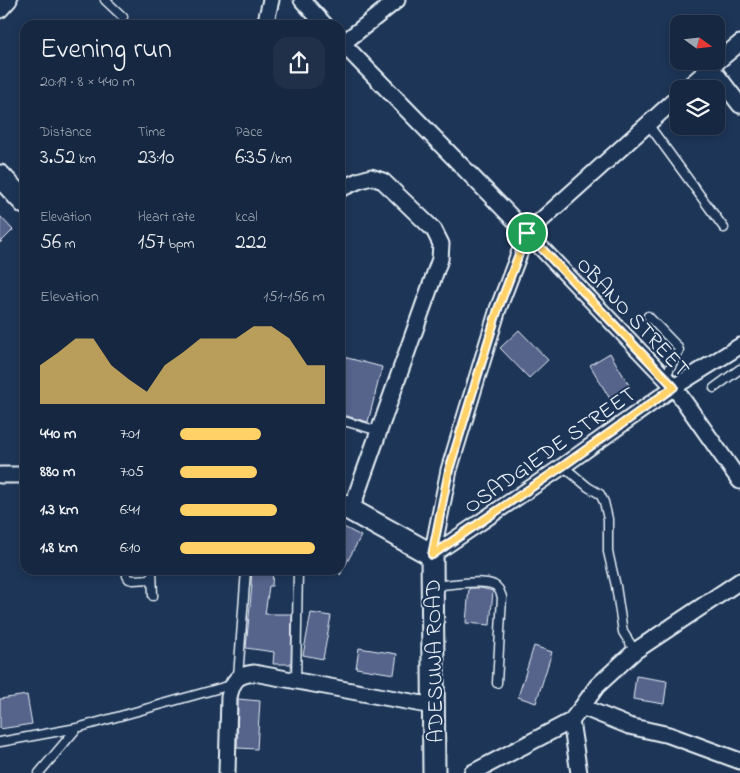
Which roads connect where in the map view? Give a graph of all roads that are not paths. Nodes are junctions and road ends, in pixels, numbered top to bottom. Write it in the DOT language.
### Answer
graph roads {
  1 [pos="8,0"];
  2 [pos="105,0"];
  3 [pos="271,0"];
  4 [pos="302,0"];
  5 [pos="397,0"];
  6 [pos="0,10"];
  7 [pos="123,17"];
  8 [pos="266,20"];
  9 [pos="320,20"];
  10 [pos="345,39"];
  11 [pos="740,43"];
  12 [pos="345,46"];
  13 [pos="725,55"];
  14 [pos="707,70"];
  15 [pos="712,70"];
  16 [pos="696,80"];
  17 [pos="670,104"];
  18 [pos="740,105"];
  19 [pos="648,124"];
  20 [pos="0,176"];
  21 [pos="345,186"];
  22 [pos="20,198"];
  23 [pos="724,228"];
  24 [pos="527,233"];
  25 [pos="648,316"];
  26 [pos="740,346"];
  27 [pos="740,369"];
  28 [pos="670,383"];
  29 [pos="714,388"];
  30 [pos="345,421"];
  31 [pos="379,431"];
  32 [pos="563,466"];
  33 [pos="0,475"];
  34 [pos="20,475"];
  35 [pos="740,481"];
  36 [pos="345,507"];
  37 [pos="432,555"];
  38 [pos="127,575"];
  39 [pos="152,575"];
  40 [pos="246,575"];
  41 [pos="298,575"];
  42 [pos="152,579"];
  43 [pos="740,581"];
  44 [pos="432,586"];
  45 [pos="153,596"];
  46 [pos="635,651"];
  47 [pos="235,681"];
  48 [pos="296,681"];
  49 [pos="497,683"];
  50 [pos="433,706"];
  51 [pos="582,707"];
  52 [pos="570,721"];
  53 [pos="77,728"];
  54 [pos="0,742"];
  55 [pos="740,761"];
  56 [pos="740,766"];
  57 [pos="39,773"];
  58 [pos="227,773"];
  59 [pos="434,773"];
  60 [pos="472,773"];
  61 [pos="579,773"];
  62 [pos="739,773"];
  1 -- 6 [label="street"];
  2 -- 7 [label="lane"];
  3 -- 8 [label="street"];
  4 -- 9 [label="street"];
  5 -- 10 [label="street"];
  11 -- 13 [label="street"];
  12 -- 24 [label="street, OBANO STREET"];
  14 -- 16 [label="street"];
  15 -- 18 [label="street"];
  17 -- 19 [label="street"];
  19 -- 23 [label="lane"];
  19 -- 24 [label="street"];
  20 -- 22 [label="street"];
  21 -- 31 [label="street"];
  24 -- 28 [label="street, OBANO STREET"];
  24 -- 37 [label="street, ADESUWA ROAD"];
  25 -- 28 [label="lane"];
  26 -- 28 [label="street, OSADGIEDE STREET"];
  27 -- 29 [label="lane"];
  28 -- 32 [label="street, OSADGIEDE STREET"];
  28 -- 35 [label="street, OBANO STREET"];
  30 -- 31 [label="lane"];
  31 -- 36 [label="street"];
  32 -- 37 [label="street, OSADGIEDE STREET"];
  32 -- 46 [label="lane"];
  33 -- 34 [label="street"];
  36 -- 37 [label="street"];
  37 -- 44 [label="street, ADESUWA ROAD"];
  38 -- 42 [label="lane"];
  39 -- 42 [label="lane"];
  40 -- 47 [label="lane"];
  41 -- 48 [label="lane"];
  42 -- 45 [label="lane"];
  43 -- 46 [label="street"];
  44 -- 49 [label="lane"];
  44 -- 50 [label="street, ADESUWA ROAD"];
  46 -- 51 [label="street"];
  47 -- 48 [label="street"];
  47 -- 53 [label="lane"];
  47 -- 58 [label="street"];
  48 -- 50 [label="street"];
  50 -- 59 [label="street, ADESUWA ROAD"];
  51 -- 52 [label="street"];
  51 -- 55 [label="street"];
  52 -- 60 [label="street"];
  52 -- 61 [label="street"];
  53 -- 54 [label="lane"];
  53 -- 57 [label="lane"];
  56 -- 62 [label="street"];
}
